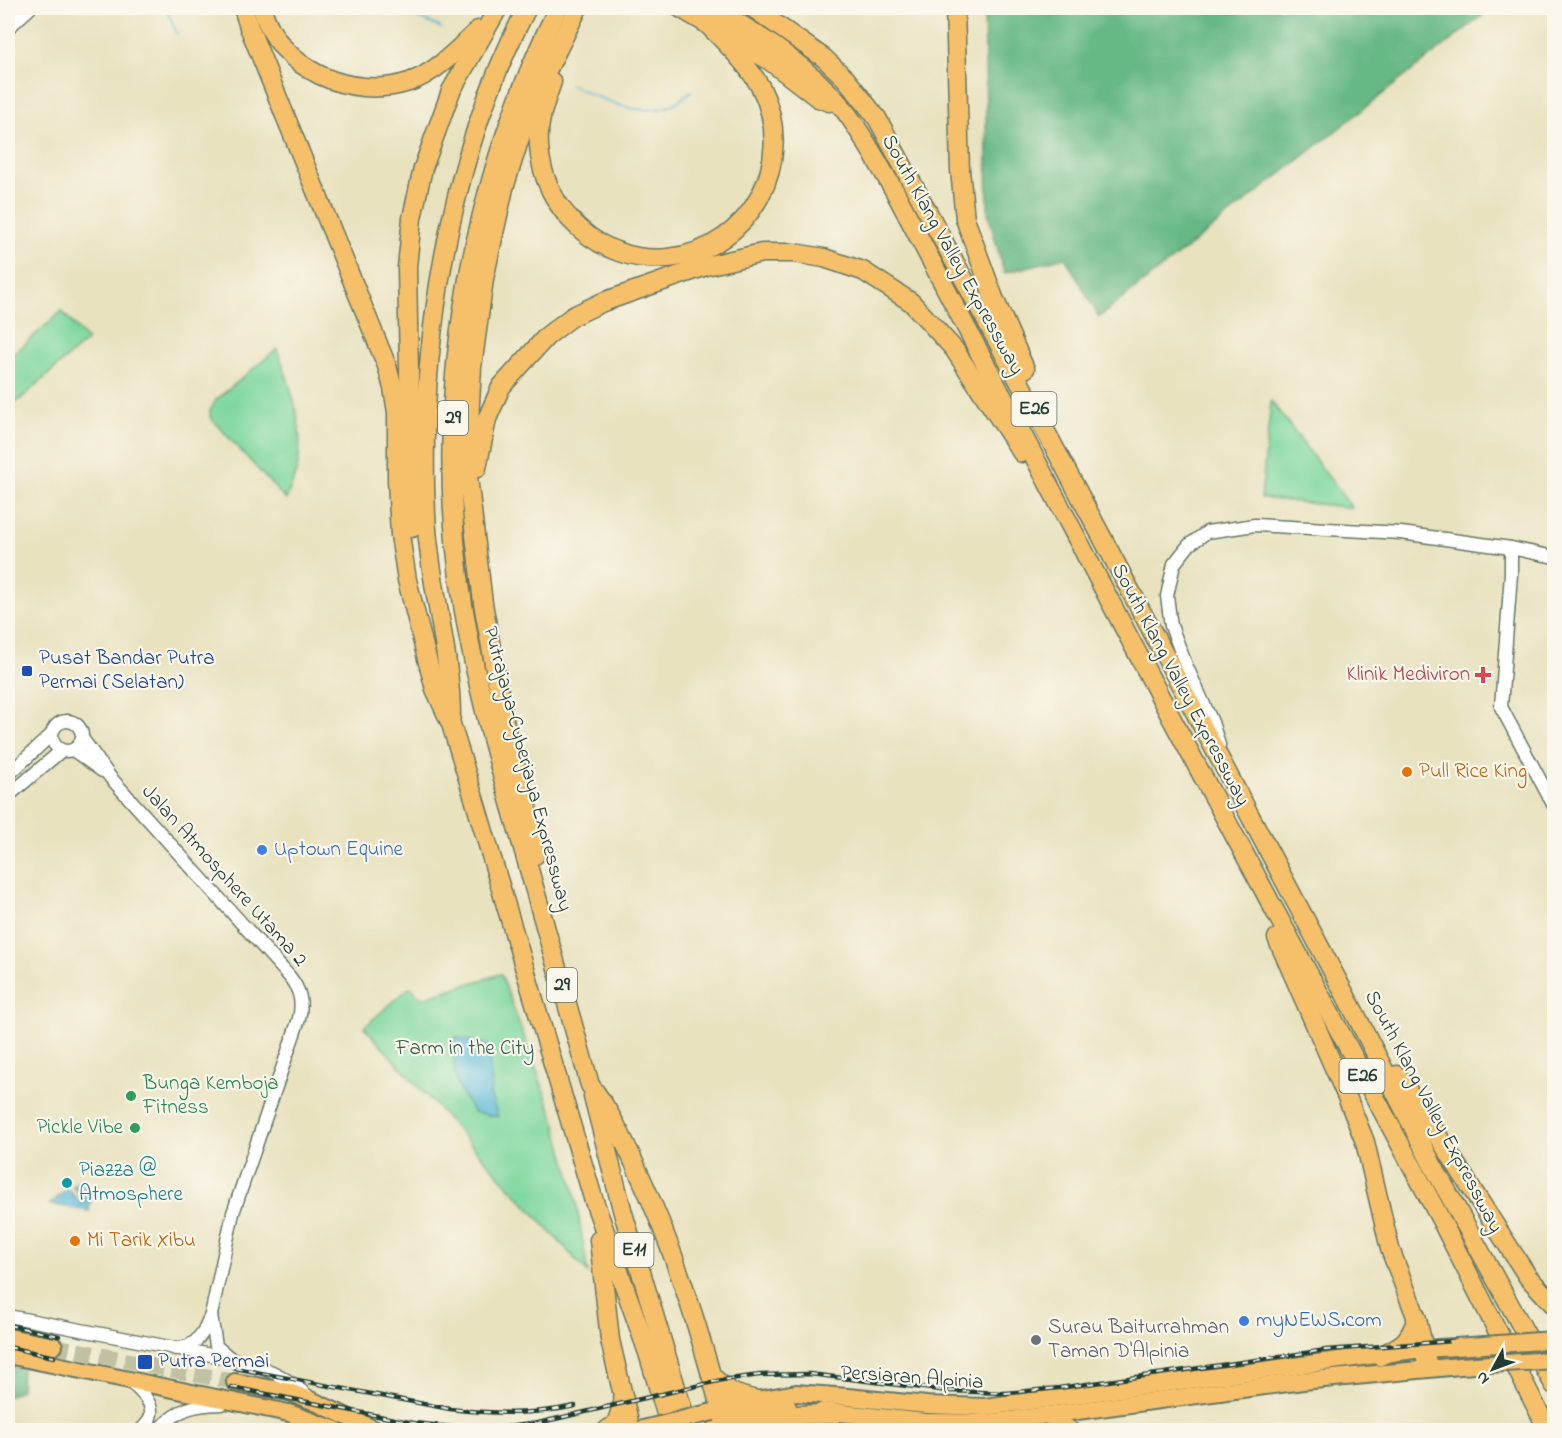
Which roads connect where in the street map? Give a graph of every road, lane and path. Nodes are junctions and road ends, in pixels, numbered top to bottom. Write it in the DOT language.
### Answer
graph roads {
  1 [pos="30,8"];
  2 [pos="243,8"];
  3 [pos="262,8"];
  4 [pos="527,8"];
  5 [pos="558,8"];
  6 [pos="578,8"];
  7 [pos="680,8"];
  8 [pos="753,8"];
  9 [pos="773,8"];
  10 [pos="955,8"];
  11 [pos="495,12"];
  12 [pos="709,15"];
  13 [pos="8,28"];
  14 [pos="563,37"];
  15 [pos="824,58"];
  16 [pos="1028,398"];
  17 [pos="1047,478"];
  18 [pos="1511,548"];
  19 [pos="1554,556"];
  20 [pos="478,567"];
  21 [pos="426,655"];
  22 [pos="1174,723"];
  23 [pos="451,724"];
  24 [pos="51,735"];
  25 [pos="82,738"];
  26 [pos="67,751"];
  27 [pos="1226,772"];
  28 [pos="8,775"];
  29 [pos="110,777"];
  30 [pos="8,796"];
  31 [pos="1554,806"];
  32 [pos="481,825"];
  33 [pos="552,949"];
  34 [pos="1358,1019"];
  35 [pos="590,1085"];
  36 [pos="593,1198"];
  37 [pos="1554,1305"];
  38 [pos="211,1315"];
  39 [pos="8,1316"];
  40 [pos="1417,1319"];
  41 [pos="8,1337"];
  42 [pos="1554,1340"];
  43 [pos="54,1346"];
  44 [pos="175,1349"];
  45 [pos="1422,1349"];
  46 [pos="8,1355"];
  47 [pos="1380,1356"];
  48 [pos="232,1359"];
  49 [pos="1554,1360"];
  50 [pos="1428,1367"];
  51 [pos="710,1374"];
  52 [pos="127,1379"];
  53 [pos="235,1382"];
  54 [pos="1554,1385"];
  55 [pos="624,1400"];
  56 [pos="757,1400"];
  57 [pos="313,1401"];
  58 [pos="238,1403"];
  59 [pos="927,1405"];
  60 [pos="1095,1409"];
  61 [pos="834,1414"];
  62 [pos="1047,1415"];
  63 [pos="720,1419"];
  64 [pos="925,1422"];
  65 [pos="141,1431"];
  66 [pos="158,1431"];
  67 [pos="336,1431"];
  68 [pos="376,1431"];
  69 [pos="607,1431"];
  70 [pos="631,1431"];
  71 [pos="639,1431"];
  72 [pos="671,1431"];
  73 [pos="688,1431"];
  74 [pos="750,1431"];
  75 [pos="1071,1431"];
  76 [pos="1079,1431"];
  77 [pos="1548,1431"];
  1 -- 13 [label="street"];
  2 -- 21 [label="highway"];
  3 -- 11 [label="highway"];
  4 -- 23 [label="highway, 29"];
  5 -- 33 [label="highway, Putrajaya–Cyberjaya Expressway / 29"];
  6 -- 14 [label="highway"];
  7 -- 12 [label="highway"];
  8 -- 15 [label="highway, South Klang Valley Expressway / E26"];
  9 -- 15 [label="highway"];
  10 -- 16 [label="highway"];
  11 -- 21 [label="highway"];
  12 -- 14 [label="highway"];
  12 -- 17 [label="highway, South Klang Valley Expressway / E26"];
  14 -- 20 [label="highway"];
  15 -- 16 [label="highway, South Klang Valley Expressway / E26"];
  16 -- 27 [label="highway, South Klang Valley Expressway / E26"];
  17 -- 20 [label="highway"];
  17 -- 22 [label="highway, South Klang Valley Expressway / E26"];
  18 -- 19 [label="street"];
  18 -- 27 [label="street"];
  18 -- 31 [label="street"];
  20 -- 33 [label="highway"];
  21 -- 23 [label="highway"];
  22 -- 40 [label="highway"];
  22 -- 77 [label="highway, South Klang Valley Expressway / E26"];
  23 -- 32 [label="highway, 29"];
  24 -- 25 [label="street"];
  24 -- 26 [label="street"];
  24 -- 28 [label="street"];
  25 -- 26 [label="street"];
  25 -- 29 [label="street"];
  26 -- 29 [label="street"];
  26 -- 30 [label="street"];
  27 -- 34 [label="highway, South Klang Valley Expressway / E26"];
  29 -- 38 [label="street, Jalan Atmosphere Utama 2"];
  32 -- 36 [label="highway, E11"];
  33 -- 35 [label="highway, Putrajaya–Cyberjaya Expressway / 29"];
  34 -- 37 [label="highway"];
  34 -- 54 [label="highway, South Klang Valley Expressway / E26"];
  35 -- 51 [label="highway"];
  35 -- 73 [label="highway, E11"];
  36 -- 55 [label="highway"];
  36 -- 72 [label="highway, E11"];
  38 -- 44 [label="street"];
  38 -- 48 [label="street"];
  39 -- 44 [label="street"];
  40 -- 45 [label="highway"];
  40 -- 47 [label="highway"];
  41 -- 43 [label="main road"];
  42 -- 45 [label="main road, Persiaran Alpinia, bridge"];
  44 -- 48 [label="street"];
  45 -- 47 [label="main road, Persiaran Alpinia"];
  45 -- 50 [label="highway"];
  46 -- 52 [label="main road"];
  47 -- 59 [label="main road, Persiaran Alpinia"];
  48 -- 57 [label="street"];
  49 -- 50 [label="main road, Persiaran Alpinia, bridge"];
  50 -- 60 [label="main road, Persiaran Alpinia"];
  51 -- 56 [label="highway"];
  51 -- 63 [label="highway"];
  52 -- 58 [label="main road"];
  52 -- 65 [label="street"];
  53 -- 57 [label="main road"];
  55 -- 69 [label="highway"];
  55 -- 70 [label="highway"];
  56 -- 59 [label="main road, Persiaran Alpinia"];
  56 -- 63 [label="main road, Persiaran Alpinia"];
  57 -- 68 [label="main road"];
  58 -- 66 [label="street"];
  58 -- 67 [label="main road"];
  59 -- 64 [label="main road"];
  60 -- 62 [label="main road, Persiaran Alpinia"];
  60 -- 76 [label="main road"];
  61 -- 63 [label="main road, Persiaran Alpinia"];
  61 -- 64 [label="main road, Persiaran Alpinia"];
  61 -- 74 [label="highway"];
  62 -- 64 [label="main road, Persiaran Alpinia"];
  62 -- 75 [label="main road"];
  63 -- 71 [label="main road, bridge"];
  63 -- 73 [label="main road"];
}
